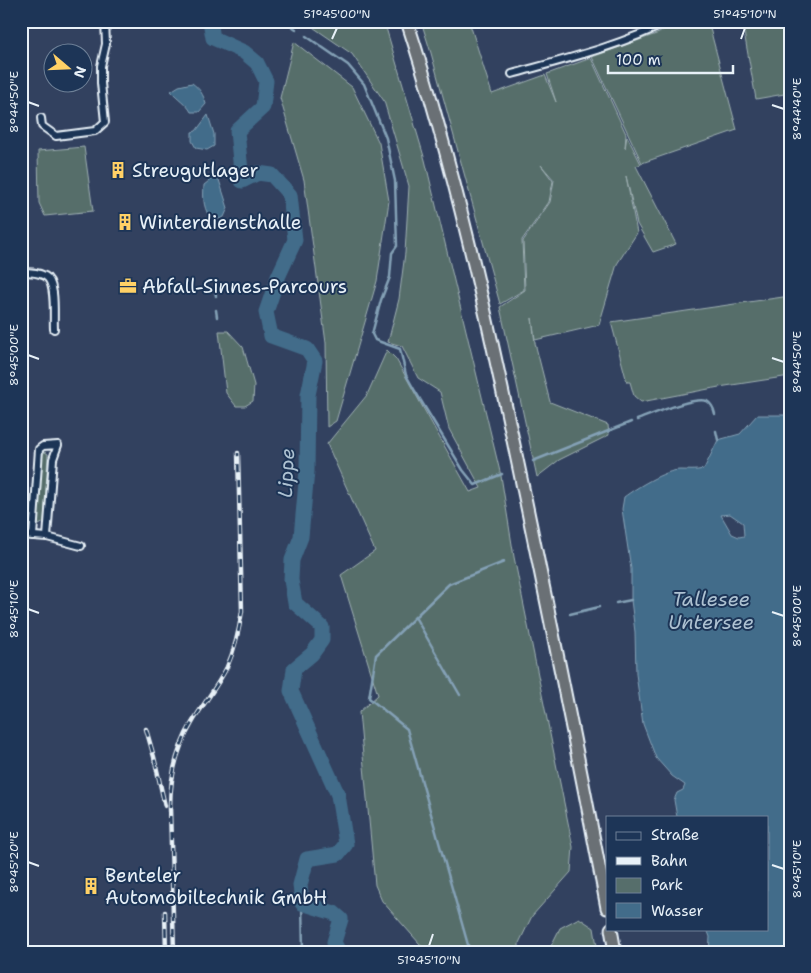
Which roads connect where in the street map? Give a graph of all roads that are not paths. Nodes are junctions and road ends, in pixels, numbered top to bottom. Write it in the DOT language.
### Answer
graph roads {
  1 [pos="105,21"];
  2 [pos="406,21"];
  3 [pos="670,21"];
  4 [pos="512,74"];
  5 [pos="41,118"];
  6 [pos="21,272"];
  7 [pos="54,329"];
  8 [pos="21,535"];
  9 [pos="33,536"];
  10 [pos="47,536"];
  11 [pos="81,546"];
  12 [pos="606,903"];
  13 [pos="611,930"];
  14 [pos="616,952"];
  1 -- 5 [label="street"];
  2 -- 12 [label="highway"];
  3 -- 4 [label="street"];
  6 -- 7 [label="street"];
  8 -- 9 [label="street"];
  9 -- 10 [label="street"];
  9 -- 10 [label="street"];
  10 -- 11 [label="street"];
  13 -- 14 [label="highway"];
}
